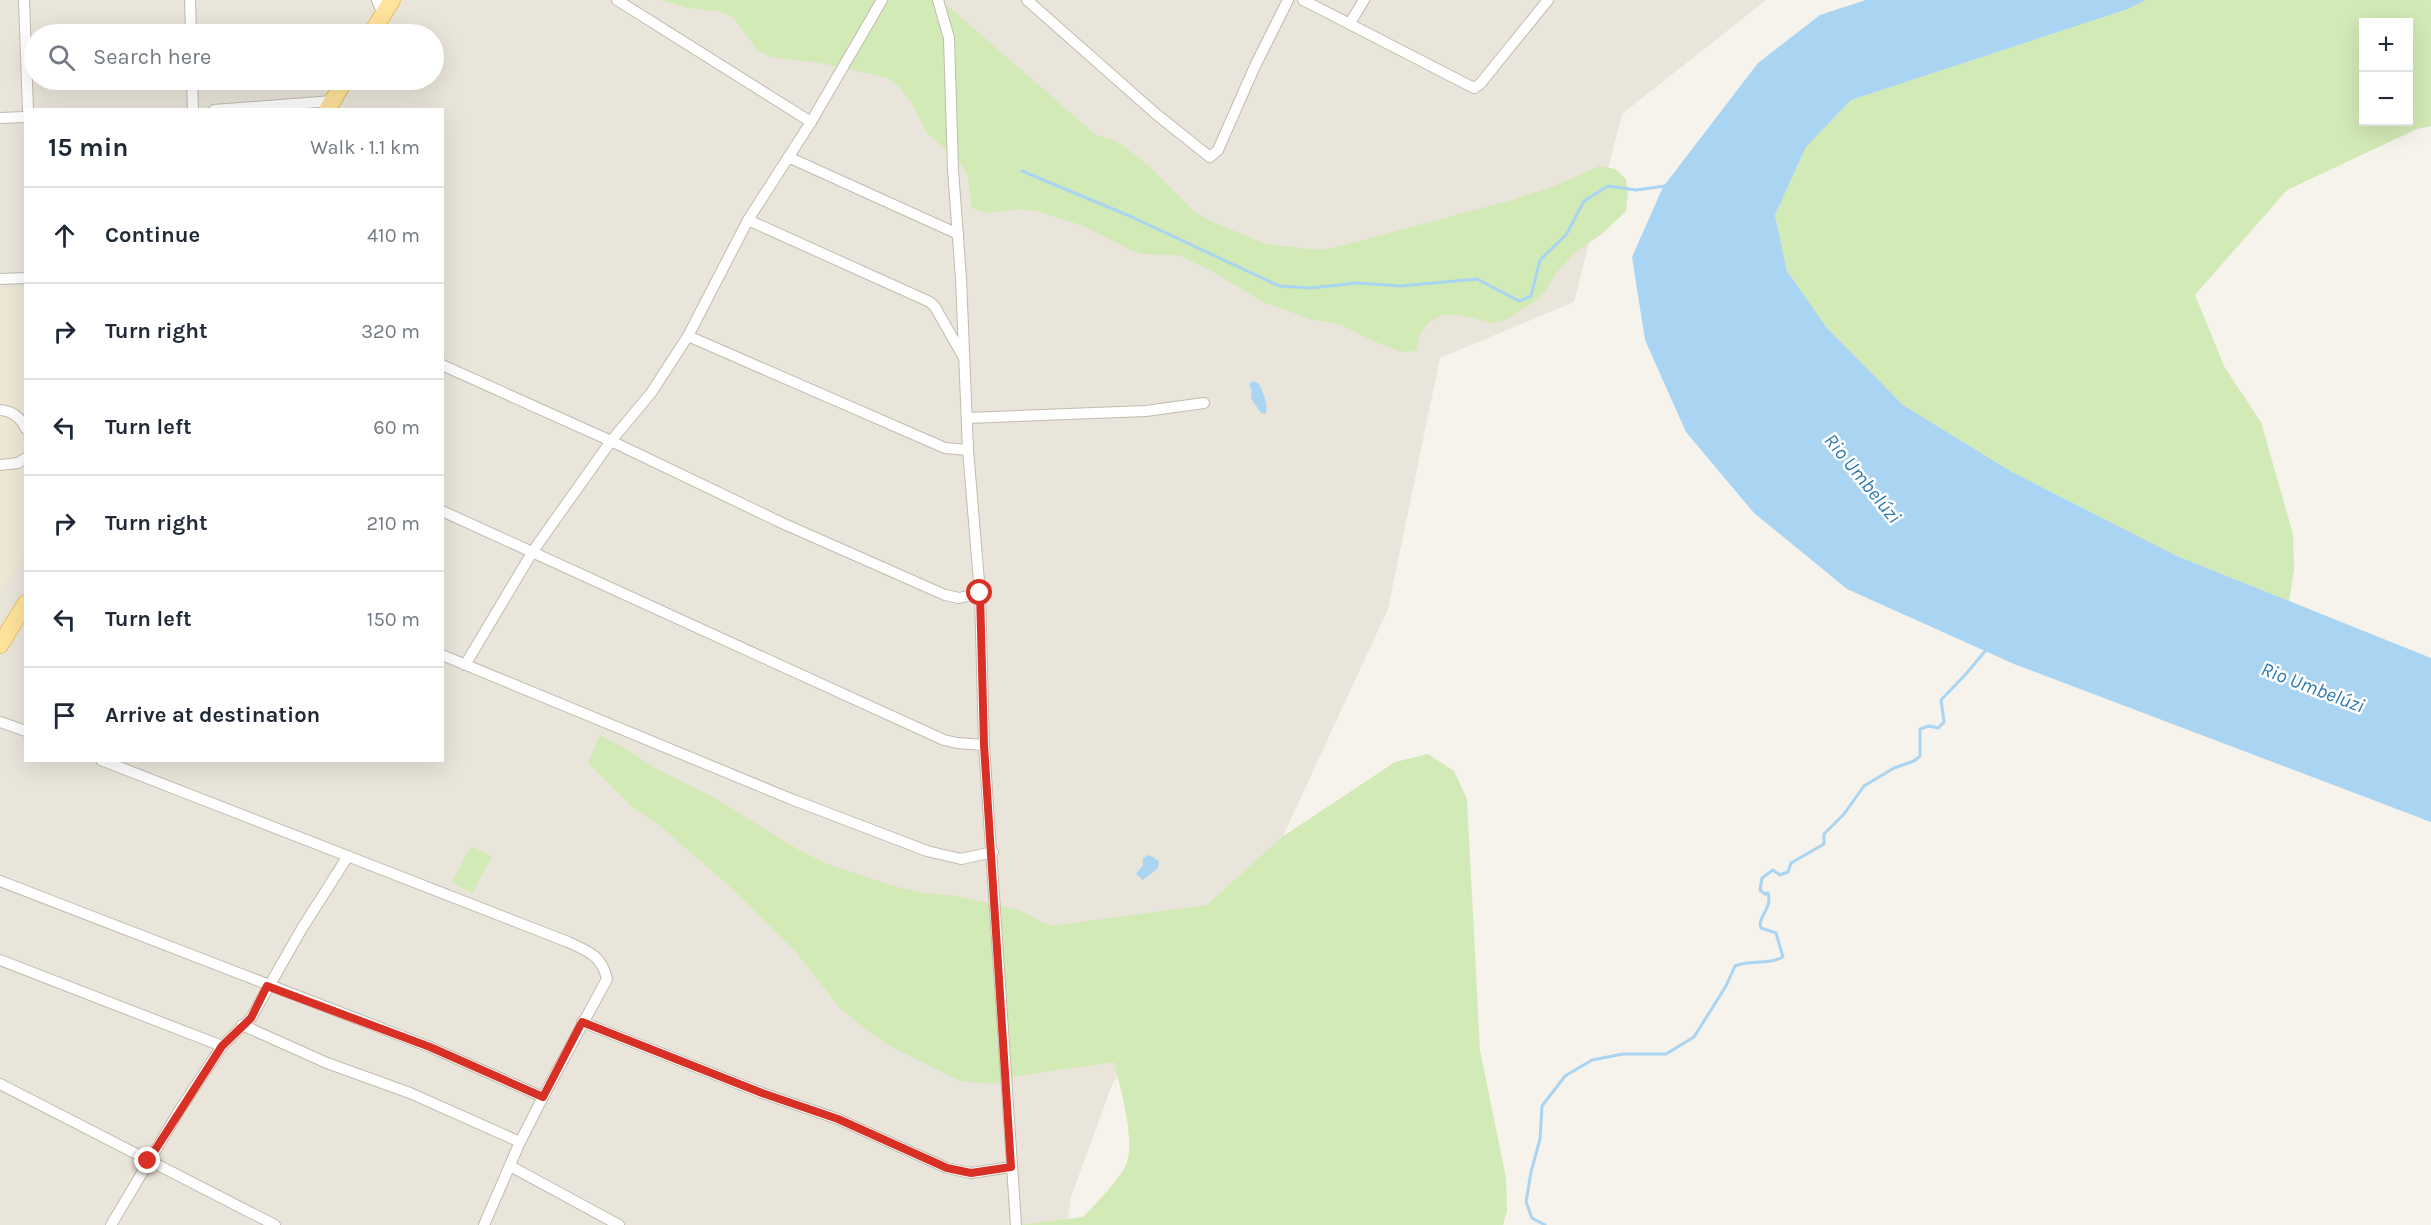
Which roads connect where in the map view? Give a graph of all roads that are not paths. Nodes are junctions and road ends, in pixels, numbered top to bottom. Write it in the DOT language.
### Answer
graph roads {
  1 [pos="24,0"];
  2 [pos="190,0"];
  3 [pos="392,0"];
  4 [pos="617,0"];
  5 [pos="882,0"];
  6 [pos="938,0"];
  7 [pos="1027,0"];
  8 [pos="1288,0"];
  9 [pos="1303,0"];
  10 [pos="1364,0"];
  11 [pos="1548,0"];
  12 [pos="380,7"];
  13 [pos="1350,23"];
  14 [pos="25,24"];
  15 [pos="191,24"];
  16 [pos="374,24"];
  17 [pos="27,90"];
  18 [pos="192,90"];
  19 [pos="339,90"];
  20 [pos="329,105"];
  21 [pos="28,108"];
  22 [pos="193,108"];
  23 [pos="260,108"];
  24 [pos="24,117"];
  25 [pos="0,118"];
  26 [pos="811,122"];
  27 [pos="788,157"];
  28 [pos="748,220"];
  29 [pos="958,234"];
  30 [pos="24,278"];
  31 [pos="0,279"];
  32 [pos="688,336"];
  33 [pos="965,359"];
  34 [pos="444,366"];
  35 [pos="1204,403"];
  36 [pos="0,410"];
  37 [pos="967,418"];
  38 [pos="24,425"];
  39 [pos="611,441"];
  40 [pos="968,450"];
  41 [pos="24,459"];
  42 [pos="0,465"];
  43 [pos="444,512"];
  44 [pos="533,551"];
  45 [pos="980,593"];
  46 [pos="24,606"];
  47 [pos="0,645"];
  48 [pos="444,656"];
  49 [pos="465,665"];
  50 [pos="0,722"];
  51 [pos="24,730"];
  52 [pos="984,745"];
  53 [pos="106,762"];
  54 [pos="993,852"];
  55 [pos="348,856"];
  56 [pos="0,881"];
  57 [pos="0,960"];
  58 [pos="267,986"];
  59 [pos="582,1022"];
  60 [pos="242,1025"];
  61 [pos="222,1046"];
  62 [pos="0,1084"];
  63 [pos="543,1097"];
  64 [pos="520,1142"];
  65 [pos="148,1161"];
  66 [pos="510,1166"];
  67 [pos="1011,1167"];
  68 [pos="111,1225"];
  69 [pos="275,1225"];
  70 [pos="484,1225"];
  71 [pos="619,1225"];
  72 [pos="1016,1225"];
  1 -- 14 [label="street"];
  2 -- 15 [label="street"];
  3 -- 12 [label="main road"];
  4 -- 26 [label="street"];
  5 -- 26 [label="street"];
  6 -- 29 [label="street"];
  7 -- 8 [label="street"];
  9 -- 13 [label="street"];
  10 -- 13 [label="street"];
  11 -- 13 [label="street"];
  12 -- 16 [label="main road"];
  17 -- 21 [label="street"];
  18 -- 22 [label="street"];
  19 -- 20 [label="main road"];
  20 -- 23 [label="street"];
  24 -- 25 [label="street"];
  26 -- 27 [label="street"];
  27 -- 28 [label="street"];
  27 -- 29 [label="street"];
  28 -- 32 [label="street"];
  28 -- 33 [label="street"];
  29 -- 33 [label="street"];
  30 -- 31 [label="street"];
  32 -- 39 [label="street"];
  32 -- 40 [label="street"];
  33 -- 37 [label="street"];
  34 -- 39 [label="street"];
  35 -- 37 [label="street"];
  36 -- 38 [label="street"];
  37 -- 40 [label="street"];
  39 -- 44 [label="street"];
  39 -- 45 [label="street"];
  40 -- 45 [label="street"];
  41 -- 42 [label="street"];
  43 -- 44 [label="street"];
  44 -- 49 [label="street"];
  44 -- 52 [label="street"];
  45 -- 52 [label="street"];
  46 -- 47 [label="main road"];
  48 -- 49 [label="street"];
  49 -- 54 [label="street"];
  50 -- 51 [label="street"];
  52 -- 54 [label="street"];
  53 -- 55 [label="street"];
  54 -- 67 [label="street"];
  55 -- 58 [label="street"];
  55 -- 59 [label="street"];
  56 -- 58 [label="street"];
  57 -- 61 [label="street"];
  58 -- 60 [label="street"];
  58 -- 63 [label="street"];
  59 -- 63 [label="street"];
  59 -- 67 [label="street"];
  60 -- 61 [label="street"];
  60 -- 64 [label="street"];
  61 -- 65 [label="street"];
  62 -- 65 [label="street"];
  63 -- 64 [label="street"];
  64 -- 66 [label="street"];
  65 -- 68 [label="street"];
  65 -- 69 [label="street"];
  66 -- 70 [label="street"];
  66 -- 71 [label="street"];
  67 -- 72 [label="street"];
}
